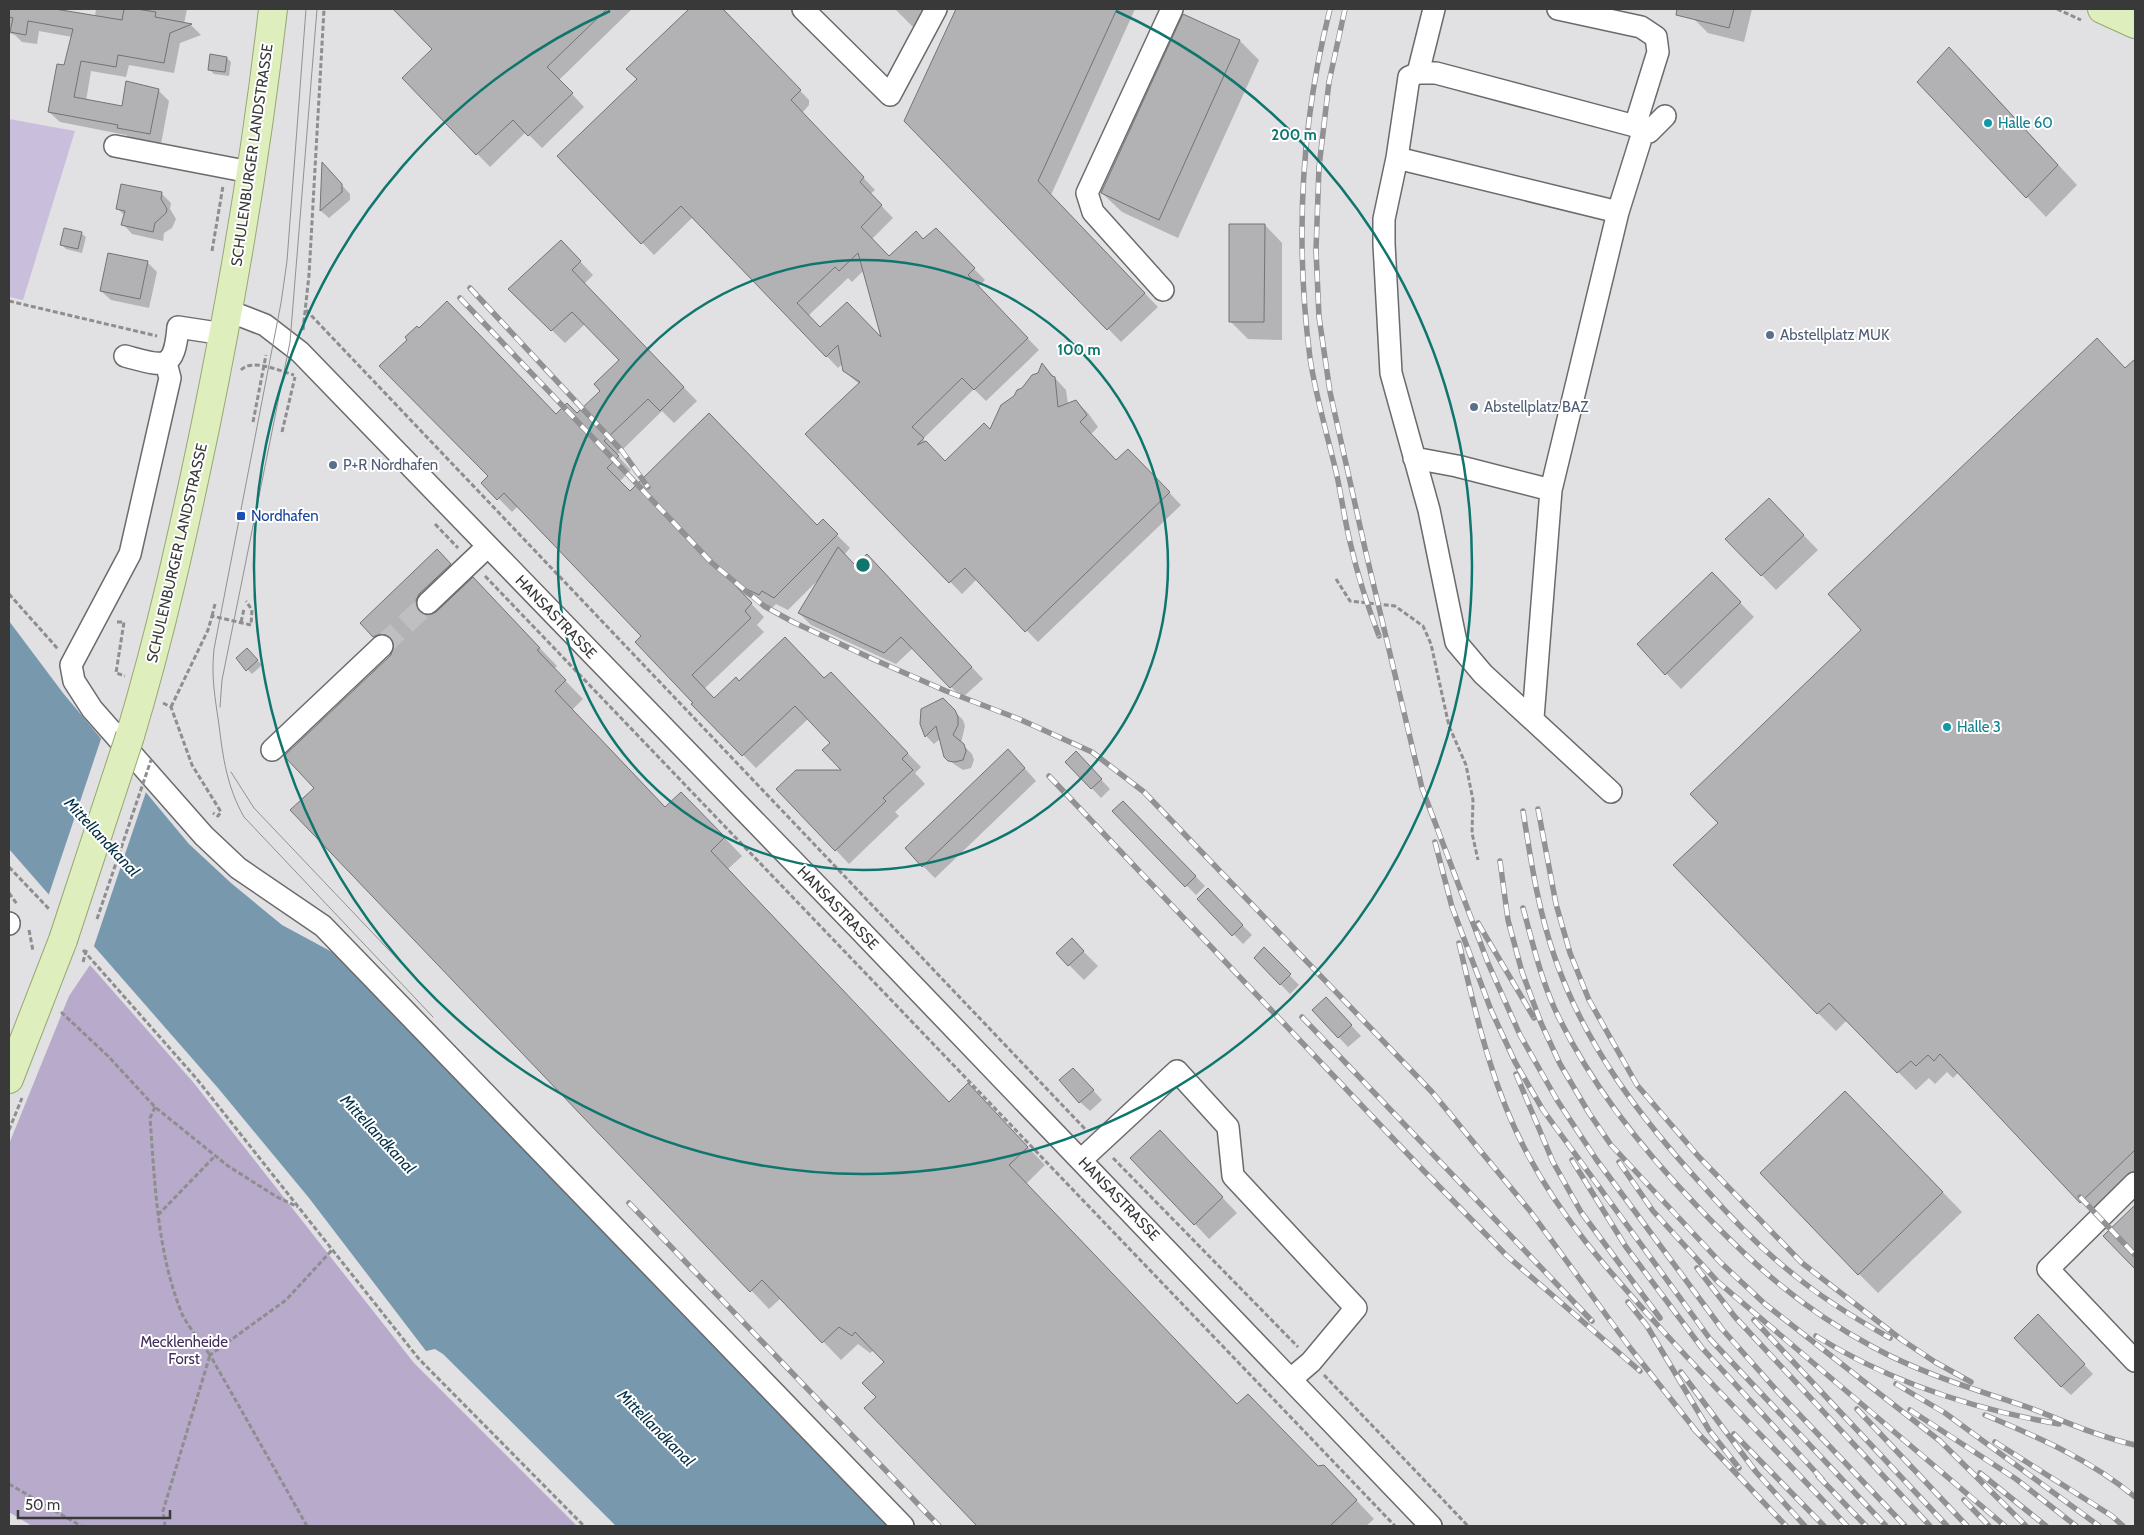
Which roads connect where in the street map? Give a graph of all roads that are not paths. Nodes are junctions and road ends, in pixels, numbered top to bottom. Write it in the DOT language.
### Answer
graph roads {
  1 [pos="273,9"];
  2 [pos="802,9"];
  3 [pos="936,9"];
  4 [pos="1172,9"];
  5 [pos="1434,9"];
  6 [pos="1558,9"];
  7 [pos="2102,9"];
  8 [pos="2135,24"];
  9 [pos="1418,73"];
  10 [pos="1665,116"];
  11 [pos="1639,129"];
  12 [pos="115,146"];
  13 [pos="1397,158"];
  14 [pos="250,172"];
  15 [pos="1618,212"];
  16 [pos="1163,290"];
  17 [pos="226,322"];
  18 [pos="125,356"];
  19 [pos="166,363"];
  20 [pos="1414,458"];
  21 [pos="1551,490"];
  22 [pos="488,546"];
  23 [pos="428,603"];
  24 [pos="382,646"];
  25 [pos="1533,718"];
  26 [pos="272,750"];
  27 [pos="1611,792"];
  28 [pos="9,1079"];
  29 [pos="1081,1160"];
  30 [pos="2135,1183"];
  31 [pos="2135,1361"];
  32 [pos="1291,1379"];
  33 [pos="903,1526"];
  34 [pos="1432,1526"];
  1 -- 14 [label="main road, SCHULENBURGER LANDSTRASSE"];
  2 -- 3 [label="street"];
  4 -- 16 [label="street"];
  5 -- 9 [label="street"];
  6 -- 11 [label="street"];
  7 -- 8 [label="main road"];
  9 -- 11 [label="street"];
  9 -- 13 [label="street"];
  10 -- 11 [label="street"];
  11 -- 15 [label="street"];
  12 -- 14 [label="street"];
  13 -- 15 [label="street"];
  13 -- 20 [label="street"];
  14 -- 17 [label="main road, SCHULENBURGER LANDSTRASSE"];
  15 -- 21 [label="street"];
  17 -- 19 [label="street, HANSASTRASSE"];
  17 -- 22 [label="street, HANSASTRASSE"];
  17 -- 28 [label="main road, SCHULENBURGER LANDSTRASSE, bridge"];
  18 -- 19 [label="street"];
  19 -- 33 [label="street"];
  20 -- 21 [label="street"];
  20 -- 25 [label="street"];
  21 -- 25 [label="street"];
  22 -- 23 [label="street"];
  22 -- 29 [label="street, HANSASTRASSE"];
  24 -- 26 [label="street"];
  25 -- 27 [label="street"];
  29 -- 32 [label="street, HANSASTRASSE"];
  29 -- 32 [label="street"];
  30 -- 31 [label="street"];
  32 -- 34 [label="street, HANSASTRASSE"];
}
